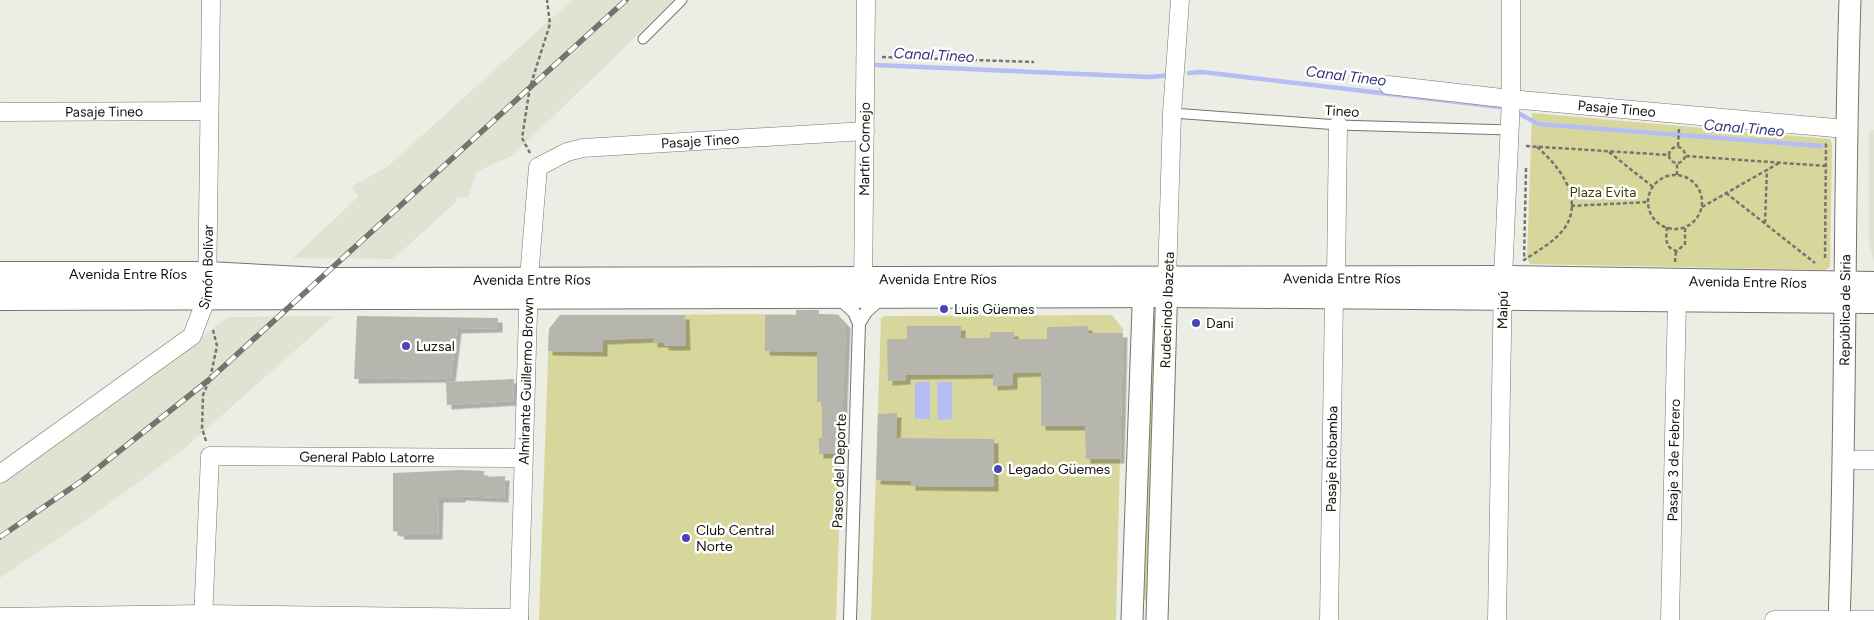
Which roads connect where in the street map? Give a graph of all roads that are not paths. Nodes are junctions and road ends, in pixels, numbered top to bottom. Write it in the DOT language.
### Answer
graph roads {
  1 [pos="211,0"];
  2 [pos="682,0"];
  3 [pos="866,0"];
  4 [pos="1180,0"];
  5 [pos="1511,0"];
  6 [pos="1850,0"];
  7 [pos="643,39"];
  8 [pos="1388,85"];
  9 [pos="1511,99"];
  10 [pos="208,111"];
  11 [pos="0,112"];
  12 [pos="1172,113"];
  13 [pos="1338,125"];
  14 [pos="1510,130"];
  15 [pos="865,131"];
  16 [pos="1836,132"];
  17 [pos="538,167"];
  18 [pos="0,274"];
  19 [pos="208,274"];
  20 [pos="1874,284"];
  21 [pos="1144,287"];
  22 [pos="1167,287"];
  23 [pos="1503,287"];
  24 [pos="529,288"];
  25 [pos="1335,288"];
  26 [pos="343,289"];
  27 [pos="870,291"];
  28 [pos="1844,292"];
  29 [pos="207,297"];
  30 [pos="836,297"];
  31 [pos="0,298"];
  32 [pos="1677,300"];
  33 [pos="1874,300"];
  34 [pos="859,323"];
  35 [pos="523,458"];
  36 [pos="1845,460"];
  37 [pos="1874,460"];
  38 [pos="0,474"];
  39 [pos="0,617"];
  40 [pos="203,617"];
  41 [pos="519,619"];
  42 [pos="850,620"];
  43 [pos="1132,620"];
  44 [pos="1157,620"];
  45 [pos="1328,620"];
  46 [pos="1497,620"];
  47 [pos="1670,620"];
  48 [pos="1774,620"];
  49 [pos="1839,620"];
  50 [pos="1874,620"];
  1 -- 10 [label="street, Simón Bolívar"];
  2 -- 7 [label="lane"];
  3 -- 15 [label="street, Martín Cornejo"];
  4 -- 12 [label="street, Rudecindo Ibazeta"];
  5 -- 9 [label="street, Maipú"];
  6 -- 16 [label="street, República de Siria"];
  8 -- 9 [label="street, Pasaje Tineo"];
  9 -- 14 [label="street, Maipú"];
  9 -- 16 [label="street, Pasaje Tineo"];
  10 -- 11 [label="street, Pasaje Tineo"];
  10 -- 19 [label="street, Simón Bolívar"];
  12 -- 13 [label="lane, Tineo"];
  12 -- 22 [label="street, Rudecindo Ibazeta"];
  13 -- 14 [label="lane, Tineo"];
  13 -- 25 [label="street, Pasaje Riobamba"];
  14 -- 23 [label="street, Maipú"];
  15 -- 17 [label="street, Pasaje Tineo"];
  15 -- 27 [label="street, Martín Cornejo"];
  16 -- 28 [label="street, República de Siria"];
  17 -- 24 [label="street, Almirante Guillermo Brown"];
  18 -- 19 [label="main road, Avenida Entre Ríos"];
  19 -- 26 [label="main road, Avenida Entre Ríos"];
  19 -- 29 [label="street, Simón Bolívar"];
  20 -- 28 [label="main road, Avenida Entre Ríos"];
  21 -- 22 [label="main road, Avenida Entre Ríos"];
  21 -- 27 [label="main road, Avenida Entre Ríos"];
  21 -- 43 [label="street, Rudecindo Ibazeta"];
  22 -- 25 [label="main road, Avenida Entre Ríos"];
  22 -- 44 [label="street, Rudecindo Ibazeta"];
  23 -- 25 [label="main road, Avenida Entre Ríos"];
  23 -- 28 [label="main road, Avenida Entre Ríos"];
  23 -- 32 [label="main road, Avenida Entre Ríos"];
  23 -- 46 [label="street, Maipú"];
  24 -- 26 [label="main road, Avenida Entre Ríos"];
  24 -- 27 [label="main road, Avenida Entre Ríos"];
  24 -- 30 [label="main road, Avenida Entre Ríos"];
  24 -- 35 [label="street, Almirante Guillermo Brown"];
  25 -- 45 [label="street, Pasaje Riobamba"];
  26 -- 29 [label="main road, Avenida Entre Ríos"];
  27 -- 30 [label="main road, Avenida Entre Ríos"];
  27 -- 34 [label="street"];
  28 -- 32 [label="main road, Avenida Entre Ríos"];
  28 -- 33 [label="main road, Avenida Entre Ríos"];
  28 -- 36 [label="street, República de Siria"];
  29 -- 31 [label="main road, Avenida Entre Ríos"];
  29 -- 38 [label="street"];
  30 -- 34 [label="street"];
  32 -- 47 [label="street, Pasaje 3 de Febrero"];
  34 -- 42 [label="street, Paseo del Deporte"];
  35 -- 40 [label="street, General Pablo Latorre"];
  35 -- 41 [label="street, Almirante Guillermo Brown"];
  36 -- 37 [label="street"];
  36 -- 49 [label="street, República de Siria"];
  39 -- 40 [label="street"];
  40 -- 41 [label="street"];
  48 -- 49 [label="street"];
  49 -- 50 [label="street"];
}
